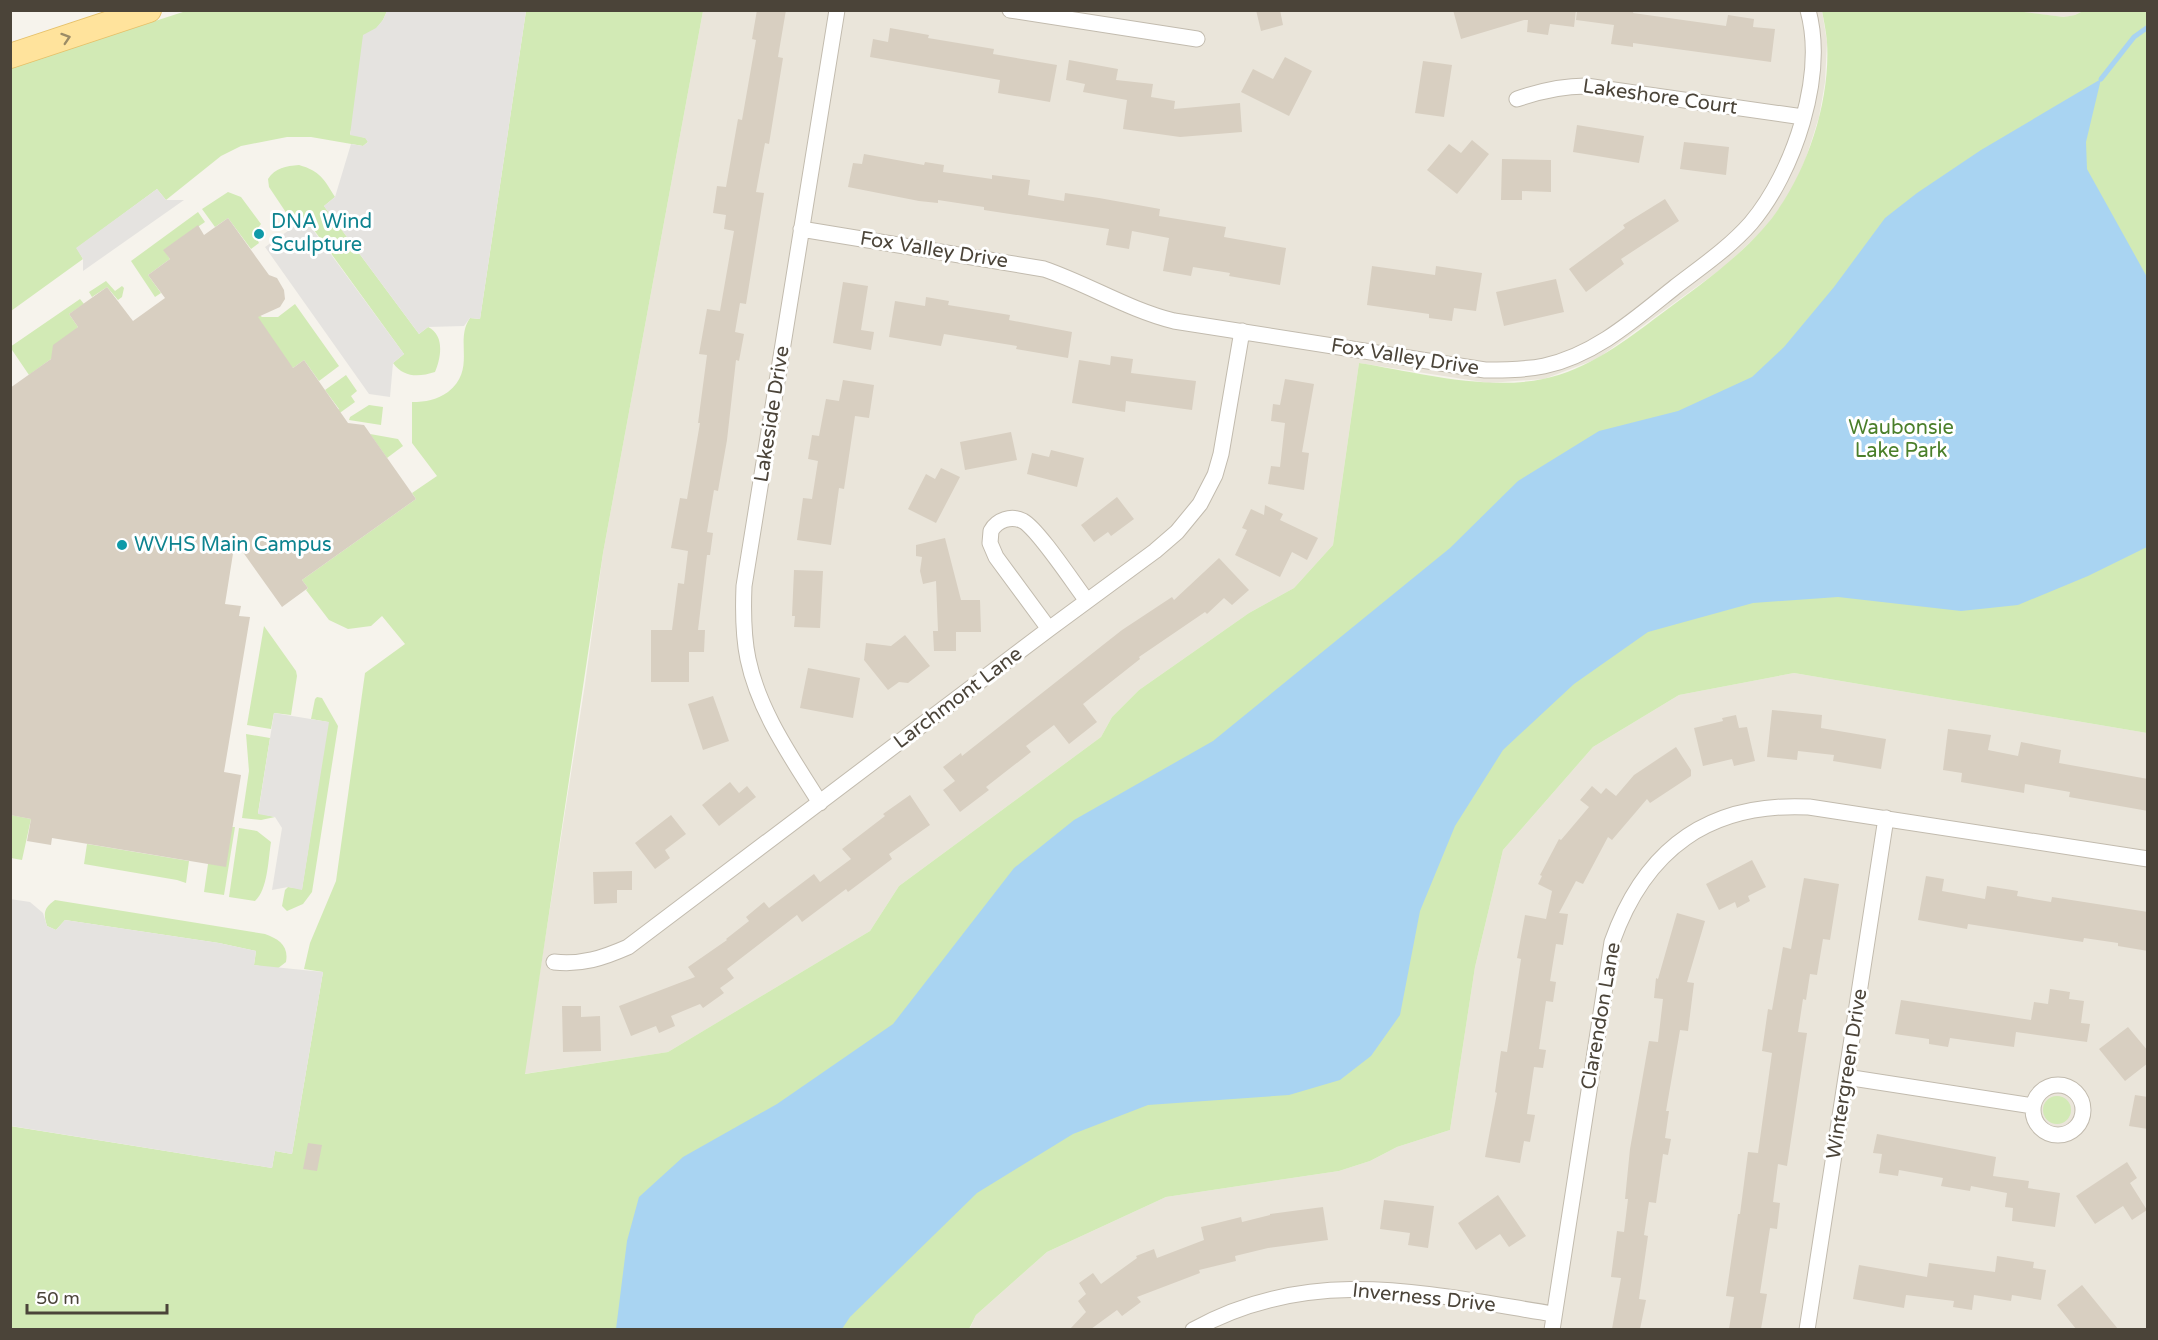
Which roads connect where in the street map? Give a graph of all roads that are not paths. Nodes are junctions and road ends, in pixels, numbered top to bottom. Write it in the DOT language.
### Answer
graph roads {
  1 [pos="149,10"];
  2 [pos="837,10"];
  3 [pos="1010,10"];
  4 [pos="1808,10"];
  5 [pos="1197,39"];
  6 [pos="10,56"];
  7 [pos="1517,99"];
  8 [pos="1803,117"];
  9 [pos="801,229"];
  10 [pos="1242,332"];
  11 [pos="1087,601"];
  12 [pos="1049,629"];
  13 [pos="820,803"];
  14 [pos="1886,818"];
  15 [pos="2148,859"];
  16 [pos="554,962"];
  17 [pos="1846,1077"];
  18 [pos="2033,1106"];
  19 [pos="1552,1322"];
  20 [pos="1193,1329"];
  21 [pos="1807,1329"];
  6 -- 1 [label="main road, one-way"];
  2 -- 9 [label="street, Lakeside Drive"];
  3 -- 5 [label="street"];
  4 -- 8 [label="street, Fox Valley Drive"];
  7 -- 8 [label="street, Lakeshore Court"];
  8 -- 10 [label="street, Fox Valley Drive"];
  9 -- 10 [label="street, Fox Valley Drive"];
  9 -- 13 [label="street, Lakeside Drive"];
  10 -- 11 [label="street, Larchmont Lane"];
  11 -- 12 [label="street, Larchmont Lane"];
  11 -- 12 [label="street"];
  12 -- 13 [label="street, Larchmont Lane"];
  13 -- 16 [label="street, Larchmont Lane"];
  14 -- 15 [label="street, Clarendon Lane"];
  14 -- 17 [label="street, Wintergreen Drive"];
  14 -- 19 [label="street, Clarendon Lane"];
  17 -- 18 [label="street"];
  17 -- 21 [label="street, Wintergreen Drive"];
  19 -- 20 [label="street, Inverness Drive"];
}
